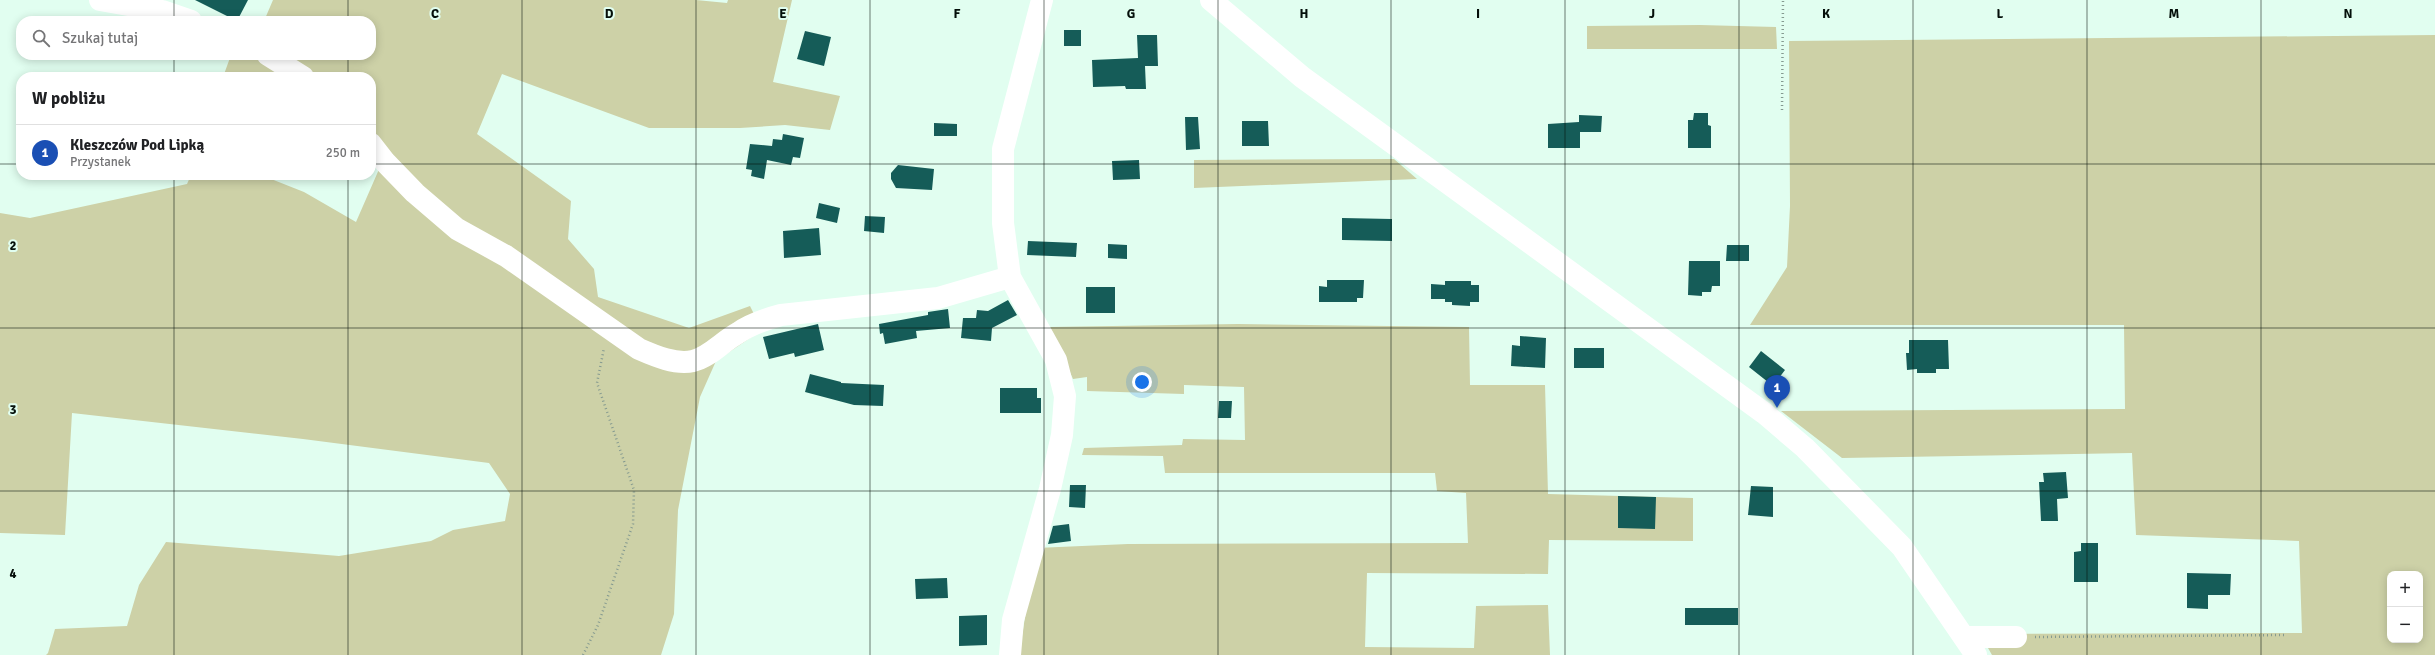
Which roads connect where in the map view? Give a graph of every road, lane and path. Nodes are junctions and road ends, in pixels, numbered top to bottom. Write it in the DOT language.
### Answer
graph roads {
  1 [pos="100,0"];
  2 [pos="1042,0"];
  3 [pos="1211,0"];
  4 [pos="1783,0"];
  5 [pos="176,16"];
  6 [pos="276,60"];
  7 [pos="295,72"];
  8 [pos="1782,110"];
  9 [pos="376,150"];
  10 [pos="1010,277"];
  11 [pos="612,329"];
  12 [pos="2286,635"];
  13 [pos="2016,637"];
  14 [pos="1971,646"];
  15 [pos="583,655"];
  16 [pos="1010,655"];
  1 -- 5 [label="street"];
  2 -- 10 [label="street"];
  3 -- 14 [label="street"];
  4 -- 8 [label="path"];
  6 -- 7 [label="street"];
  9 -- 11 [label="street"];
  10 -- 11 [label="street"];
  10 -- 16 [label="street"];
  11 -- 15 [label="path"];
  12 -- 13 [label="path"];
  13 -- 14 [label="street"];
}
